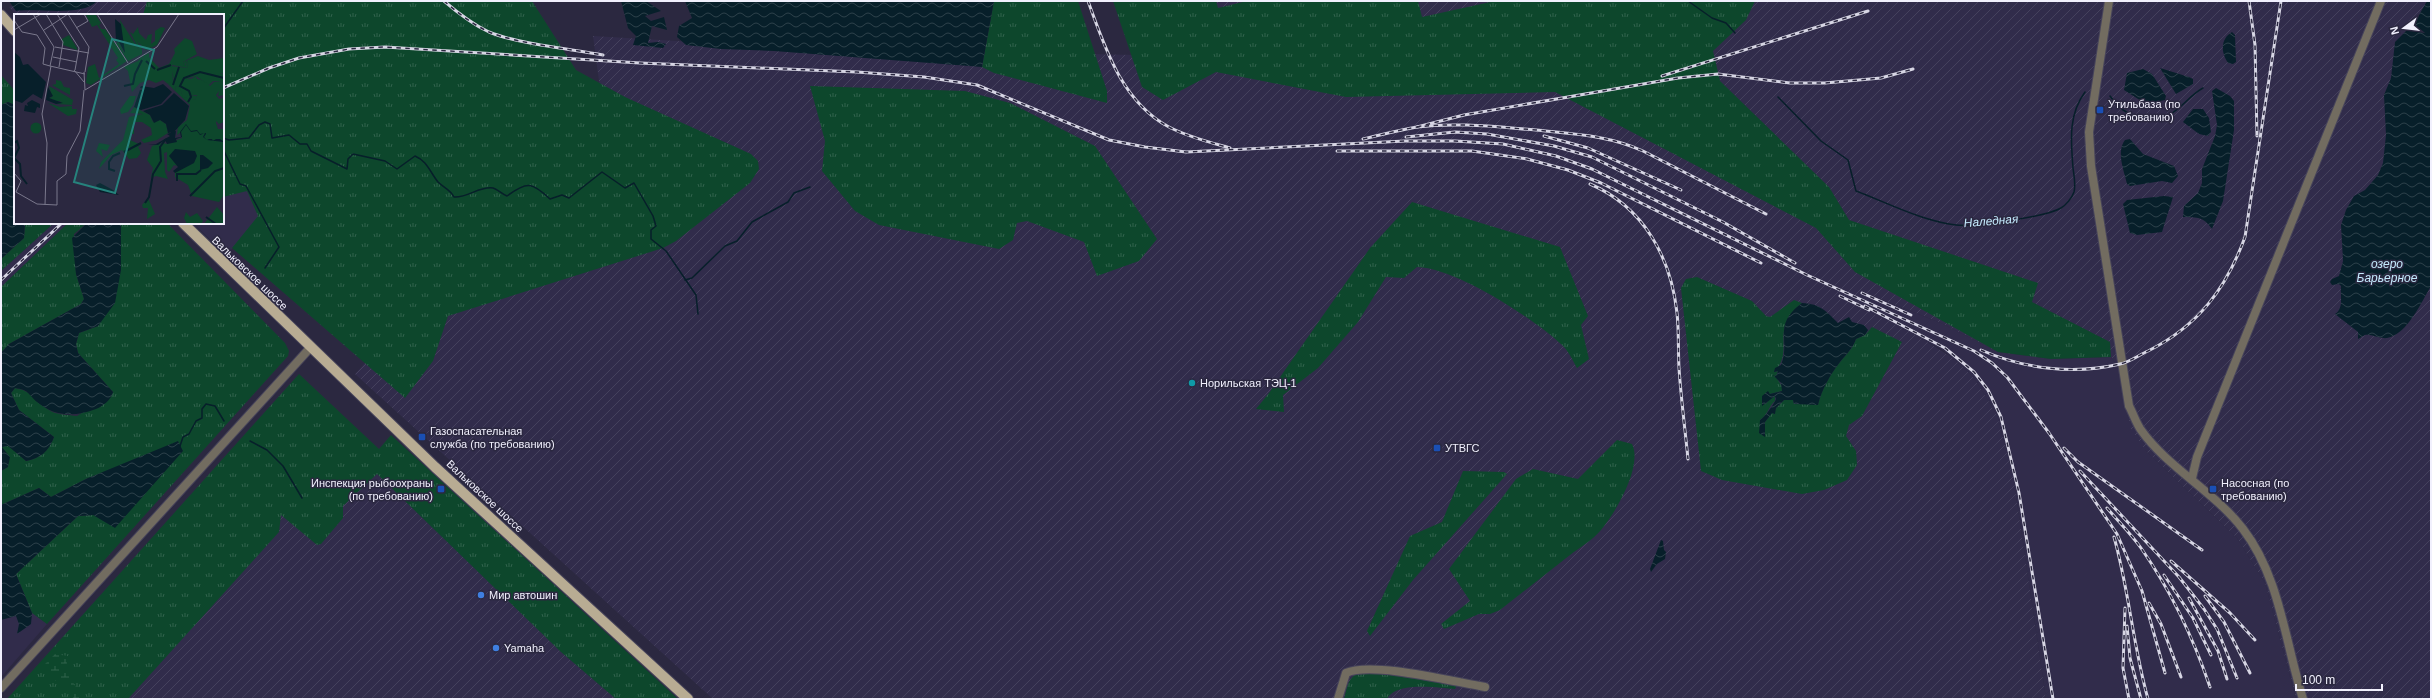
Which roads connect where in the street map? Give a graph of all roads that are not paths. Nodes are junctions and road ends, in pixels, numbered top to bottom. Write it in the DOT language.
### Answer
graph roads {
  1 [pos="2109,1"];
  2 [pos="2381,1"];
  3 [pos="1,15"];
  4 [pos="14,30"];
  5 [pos="184,224"];
  6 [pos="310,348"];
  7 [pos="2192,478"];
  8 [pos="1485,687"];
  9 [pos="1,688"];
  10 [pos="688,699"];
  11 [pos="1338,699"];
  12 [pos="2303,699"];
  1 -- 7 [label="street"];
  2 -- 7 [label="street"];
  3 -- 4 [label="main road"];
  5 -- 6 [label="main road, Вальковское шоссе"];
  6 -- 9 [label="street"];
  6 -- 10 [label="main road, Вальковское шоссе"];
  7 -- 12 [label="street"];
  8 -- 11 [label="street"];
}
